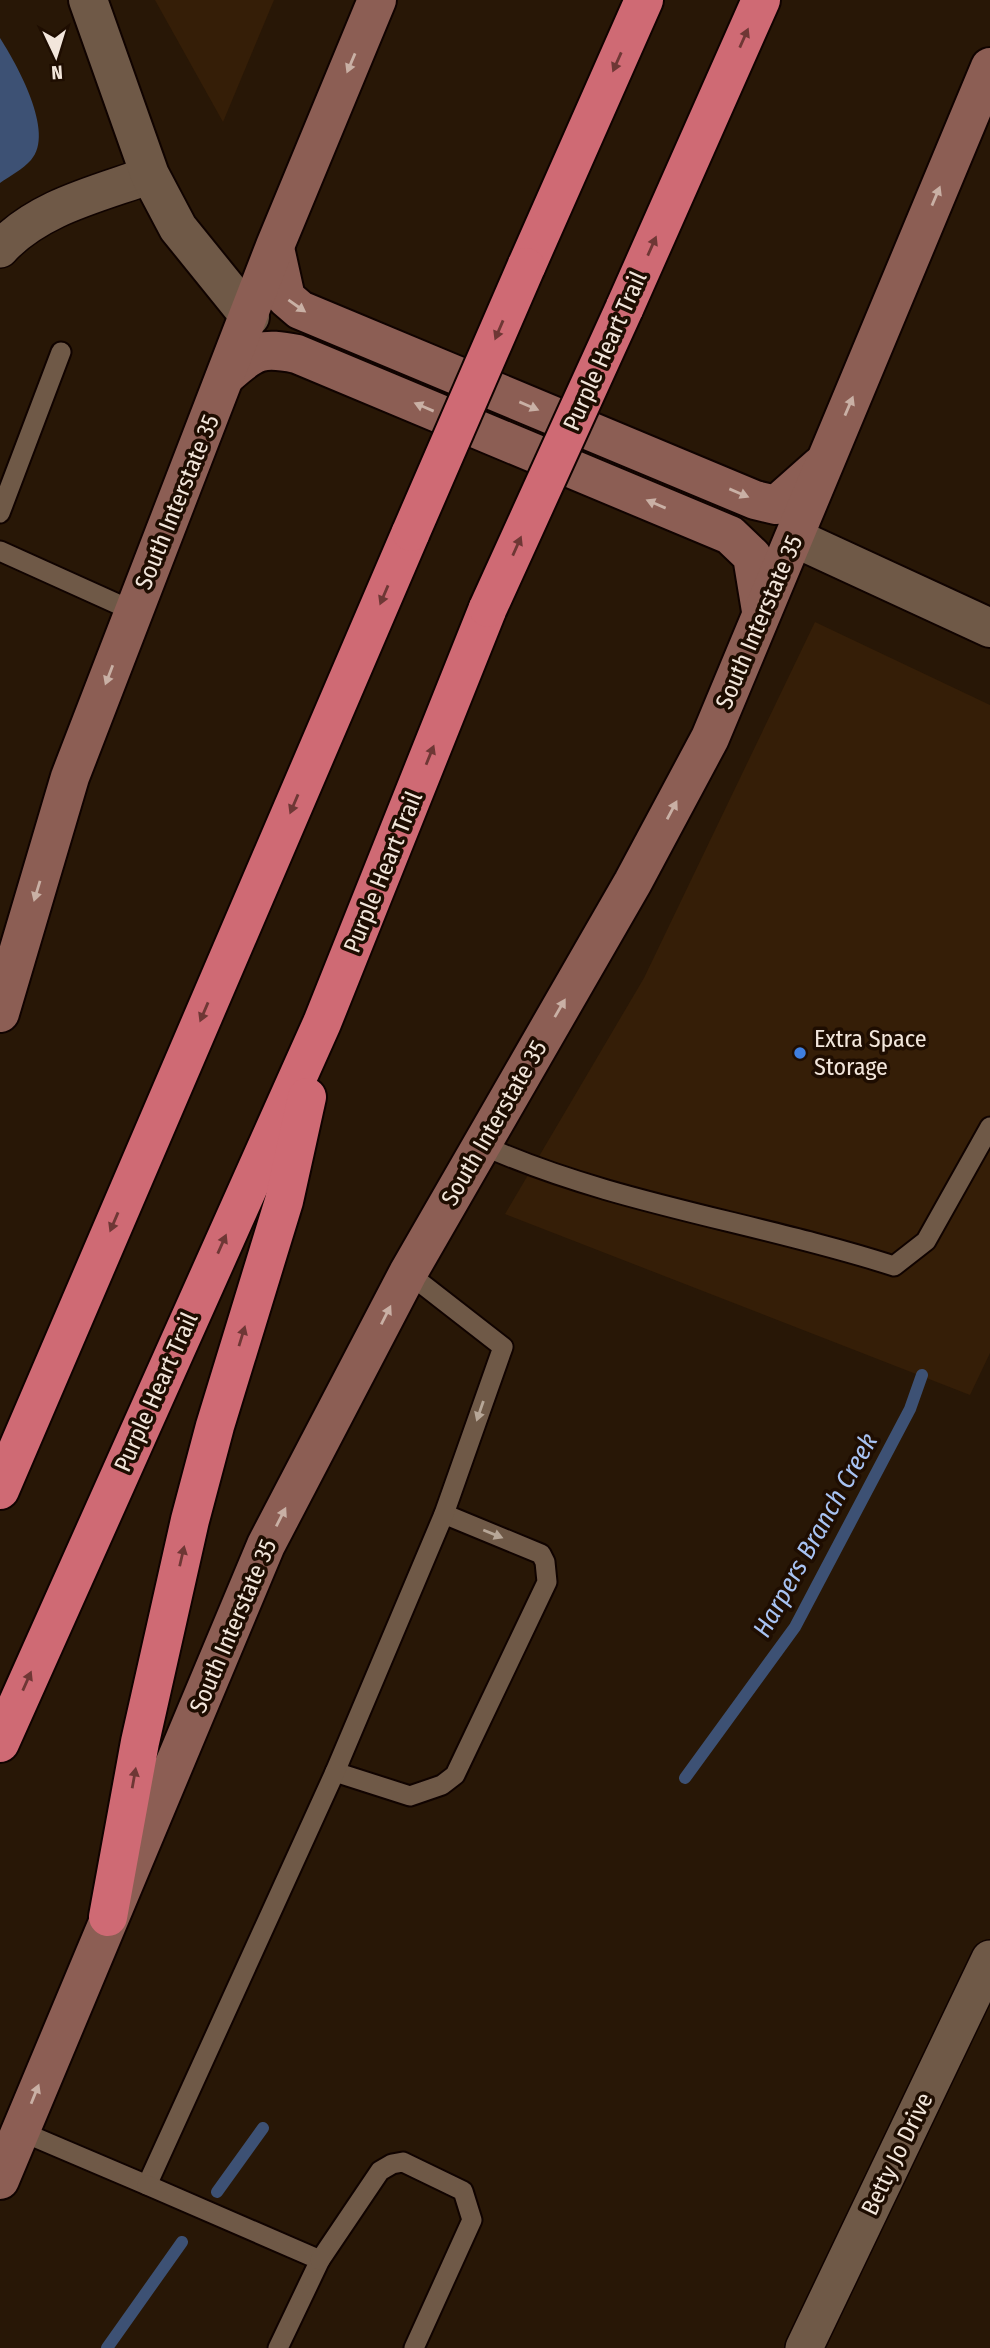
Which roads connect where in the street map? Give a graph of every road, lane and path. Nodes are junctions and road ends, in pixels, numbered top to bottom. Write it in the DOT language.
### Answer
graph roads {
  1 [pos="88,0"];
  2 [pos="377,0"];
  3 [pos="645,0"];
  4 [pos="761,0"];
  5 [pos="990,67"];
  6 [pos="150,175"];
  7 [pos="275,246"];
  8 [pos="0,250"];
  9 [pos="250,317"];
  10 [pos="61,352"];
  11 [pos="228,374"];
  12 [pos="826,461"];
  13 [pos="0,513"];
  14 [pos="795,538"];
  15 [pos="0,551"];
  16 [pos="133,611"];
  17 [pos="761,611"];
  18 [pos="990,628"];
  19 [pos="0,1013"];
  20 [pos="322,1023"];
  21 [pos="990,1127"];
  22 [pos="482,1145"];
  23 [pos="408,1273"];
  24 [pos="0,1490"];
  25 [pos="444,1514"];
  26 [pos="0,1743"];
  27 [pos="334,1772"];
  28 [pos="108,1917"];
  29 [pos="990,1959"];
  30 [pos="20,2131"];
  31 [pos="0,2180"];
  32 [pos="147,2185"];
  33 [pos="320,2260"];
  34 [pos="278,2348"];
  35 [pos="414,2348"];
  36 [pos="804,2348"];
  1 -- 6 [label="street"];
  2 -- 7 [label="main road, South Interstate 35, one-way"];
  3 -- 24 [label="highway, one-way, bridge"];
  20 -- 4 [label="highway, Purple Heart Trail, one-way, bridge"];
  12 -- 5 [label="main road, South Interstate 35, one-way"];
  6 -- 8 [label="street"];
  6 -- 9 [label="street"];
  7 -- 9 [label="main road, South Interstate 35"];
  7 -- 12 [label="main road, one-way"];
  9 -- 11 [label="main road, South Interstate 35"];
  10 -- 13 [label="lane"];
  11 -- 16 [label="main road, South Interstate 35"];
  17 -- 11 [label="main road, one-way"];
  12 -- 14 [label="main road, South Interstate 35"];
  14 -- 17 [label="main road, South Interstate 35"];
  14 -- 18 [label="street"];
  15 -- 16 [label="lane"];
  16 -- 19 [label="main road, South Interstate 35, one-way"];
  22 -- 17 [label="main road, South Interstate 35, one-way"];
  26 -- 20 [label="highway, Purple Heart Trail, one-way"];
  28 -- 20 [label="highway, one-way"];
  21 -- 22 [label="lane"];
  22 -- 23 [label="main road, South Interstate 35"];
  23 -- 25 [label="lane, one-way"];
  28 -- 23 [label="main road, South Interstate 35, one-way"];
  25 -- 27 [label="lane"];
  25 -- 27 [label="lane, one-way"];
  27 -- 32 [label="lane"];
  30 -- 28 [label="main road, South Interstate 35, one-way"];
  29 -- 36 [label="street, Betty Jo Drive"];
  30 -- 31 [label="main road, South Interstate 35"];
  30 -- 32 [label="lane"];
  32 -- 33 [label="lane"];
  33 -- 34 [label="lane"];
  33 -- 35 [label="lane"];
}
